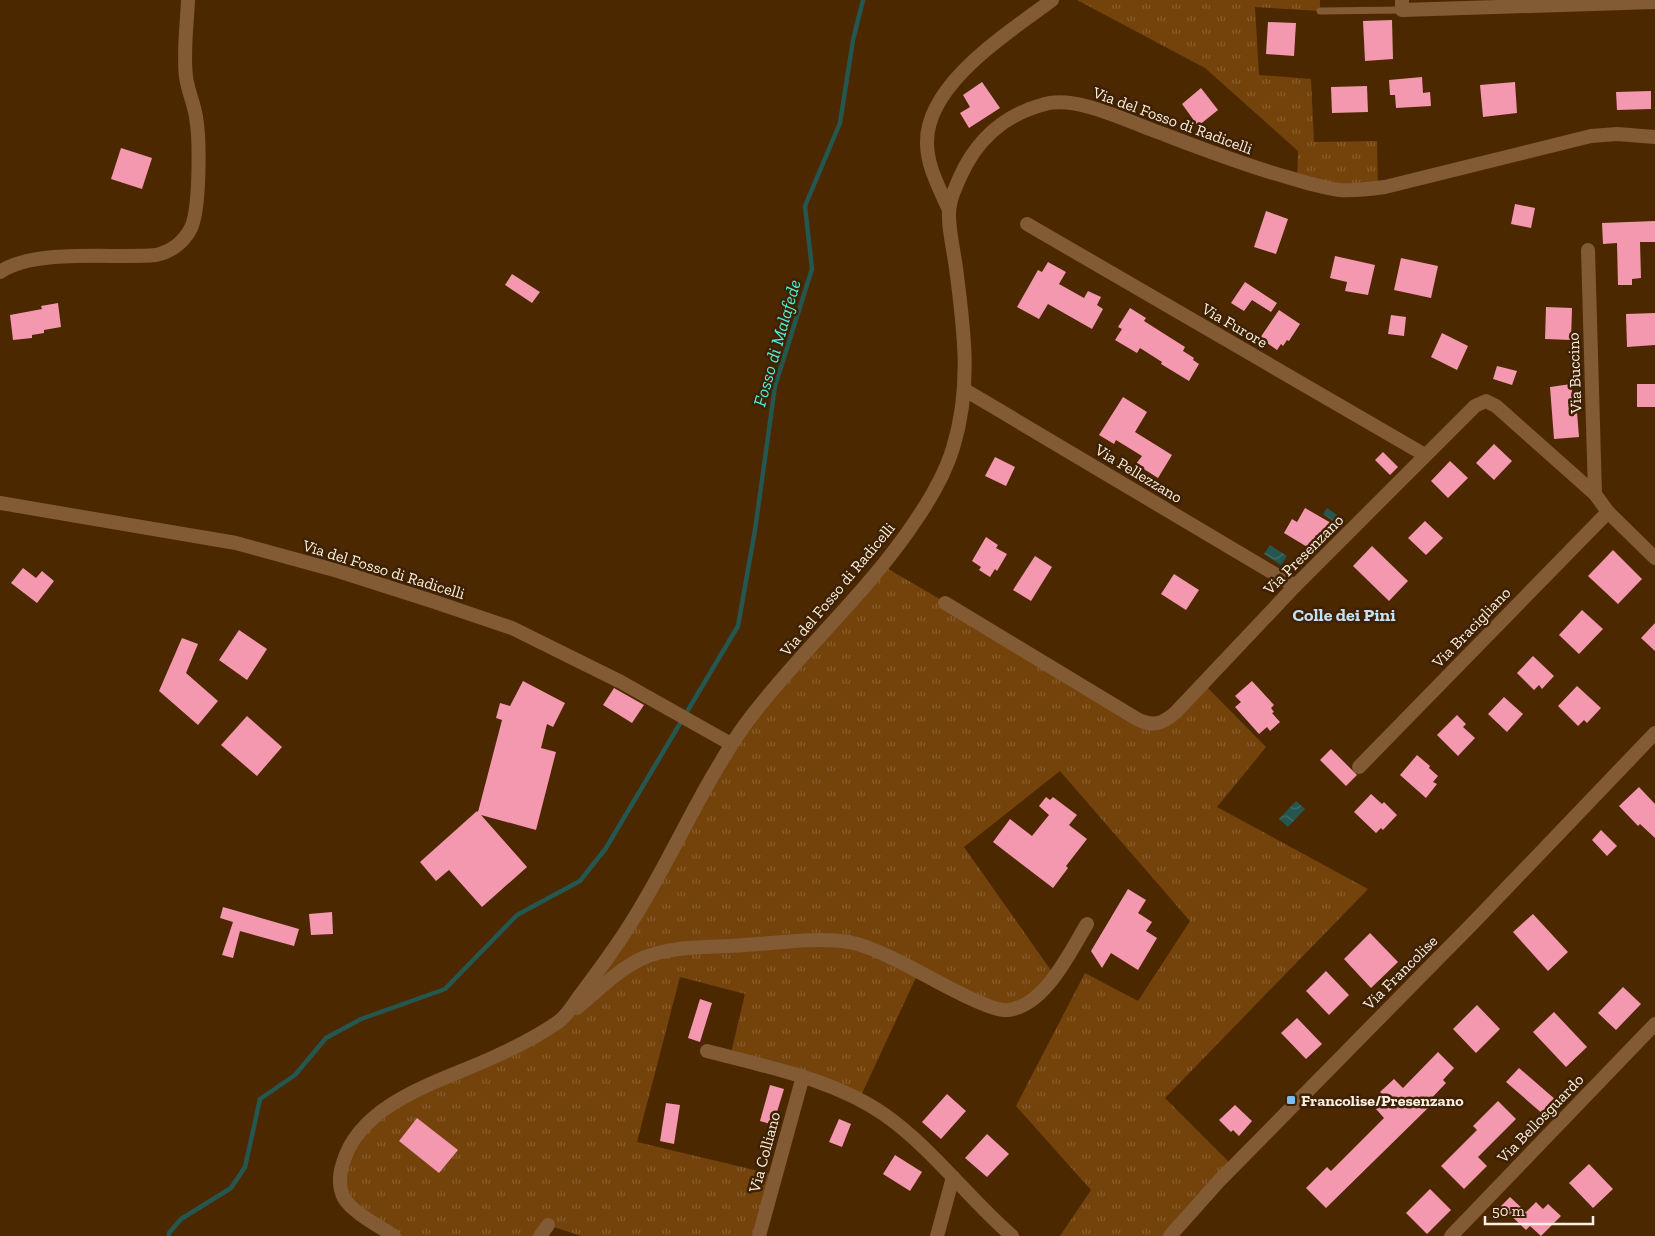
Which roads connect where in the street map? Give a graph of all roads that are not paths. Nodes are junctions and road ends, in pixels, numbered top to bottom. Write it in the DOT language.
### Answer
graph roads {
  1 [pos="188,0"];
  2 [pos="1052,0"];
  3 [pos="1575,2"];
  4 [pos="1655,2"];
  5 [pos="1402,5"];
  6 [pos="1320,11"];
  7 [pos="1655,137"];
  8 [pos="948,208"];
  9 [pos="1027,224"];
  10 [pos="1588,250"];
  11 [pos="0,272"];
  12 [pos="965,390"];
  13 [pos="1426,455"];
  14 [pos="1595,494"];
  15 [pos="0,503"];
  16 [pos="1608,512"];
  17 [pos="1655,558"];
  18 [pos="1295,586"];
  19 [pos="946,603"];
  20 [pos="1655,733"];
  21 [pos="731,744"];
  22 [pos="1359,767"];
  23 [pos="1087,924"];
  24 [pos="562,1019"];
  25 [pos="1655,1024"];
  26 [pos="707,1050"];
  27 [pos="803,1076"];
  28 [pos="953,1177"];
  29 [pos="394,1236"];
  30 [pos="759,1236"];
  31 [pos="937,1236"];
  32 [pos="1012,1236"];
  33 [pos="1170,1236"];
  34 [pos="1451,1236"];
  1 -- 11 [label="street"];
  2 -- 8 [label="street"];
  3 -- 4 [label="street"];
  3 -- 5 [label="street"];
  5 -- 6 [label="lane"];
  7 -- 8 [label="street, Via del Fosso di Radicelli"];
  8 -- 12 [label="street, Via del Fosso di Radicelli"];
  9 -- 13 [label="street, Via Furore"];
  10 -- 14 [label="street, Via Buccino"];
  12 -- 18 [label="street, Via Pellezzano"];
  12 -- 21 [label="street, Via del Fosso di Radicelli"];
  13 -- 14 [label="street, Via Presenzano"];
  13 -- 18 [label="street, Via Presenzano"];
  14 -- 16 [label="street, Via Presenzano"];
  15 -- 21 [label="street, Via del Fosso di Radicelli"];
  16 -- 17 [label="street, Via Presenzano"];
  16 -- 22 [label="street, Via Bracigliano"];
  18 -- 19 [label="street, Via Presenzano"];
  20 -- 33 [label="street, Via Francolise"];
  21 -- 24 [label="street, Via del Fosso di Radicelli"];
  23 -- 24 [label="street"];
  24 -- 29 [label="street, Via del Fosso di Radicelli"];
  25 -- 34 [label="street, Via Bellosguardo"];
  26 -- 27 [label="street"];
  27 -- 28 [label="street"];
  27 -- 30 [label="street, Via Colliano"];
  28 -- 31 [label="street"];
  28 -- 32 [label="street"];
}
